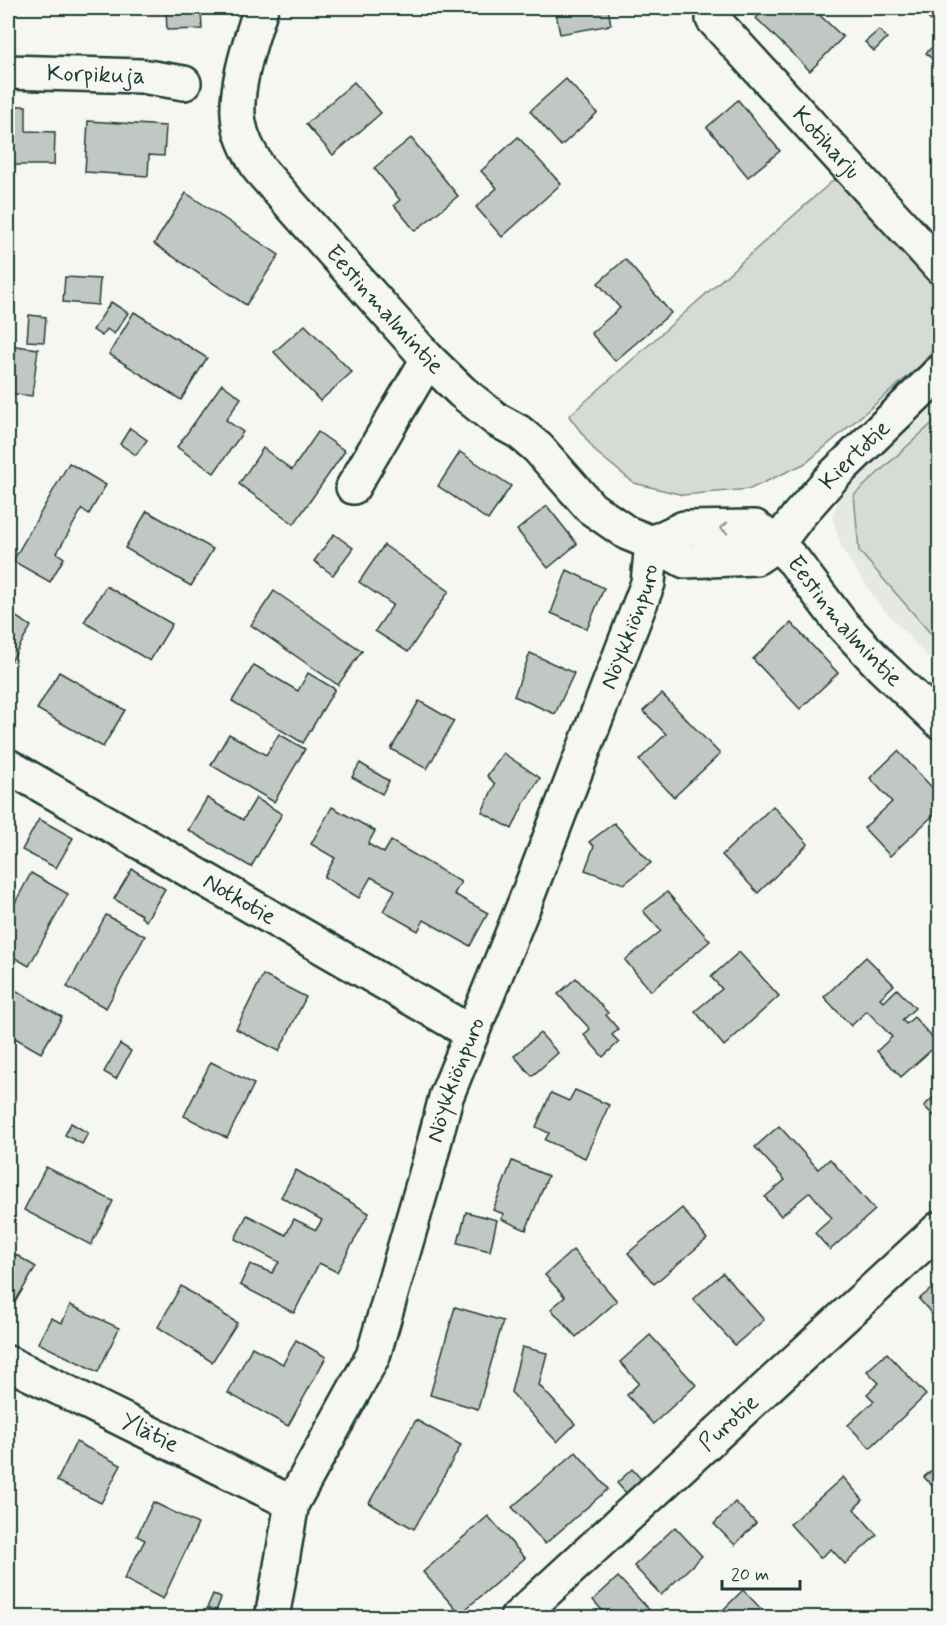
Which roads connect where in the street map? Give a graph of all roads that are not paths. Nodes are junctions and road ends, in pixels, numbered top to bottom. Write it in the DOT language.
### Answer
graph roads {
  1 [pos="261,8"];
  2 [pos="713,19"];
  3 [pos="8,72"];
  4 [pos="184,83"];
  5 [pos="939,267"];
  6 [pos="428,359"];
  7 [pos="939,372"];
  8 [pos="353,487"];
  9 [pos="652,543"];
  10 [pos="777,544"];
  11 [pos="939,722"];
  12 [pos="8,765"];
  13 [pos="472,1033"];
  14 [pos="939,1228"];
  15 [pos="8,1364"];
  16 [pos="292,1503"];
  17 [pos="272,1617"];
  18 [pos="517,1617"];
  1 -- 6 [label="street, Eestinmalmintie"];
  2 -- 5 [label="street, Kotiharju"];
  3 -- 4 [label="street, Korpikuja"];
  6 -- 8 [label="street"];
  6 -- 9 [label="street, Eestinmalmintie"];
  7 -- 10 [label="street, Kiertotie"];
  9 -- 10 [label="street, Eestinmalmintie"];
  9 -- 13 [label="street, Nöykkiönpuro"];
  10 -- 11 [label="street, Eestinmalmintie"];
  12 -- 13 [label="street, Notkotie"];
  13 -- 16 [label="street, Nöykkiönpuro"];
  14 -- 18 [label="street, Purotie"];
  15 -- 16 [label="street, Ylätie"];
  16 -- 17 [label="street, Nöykkiönpuro"];
}
